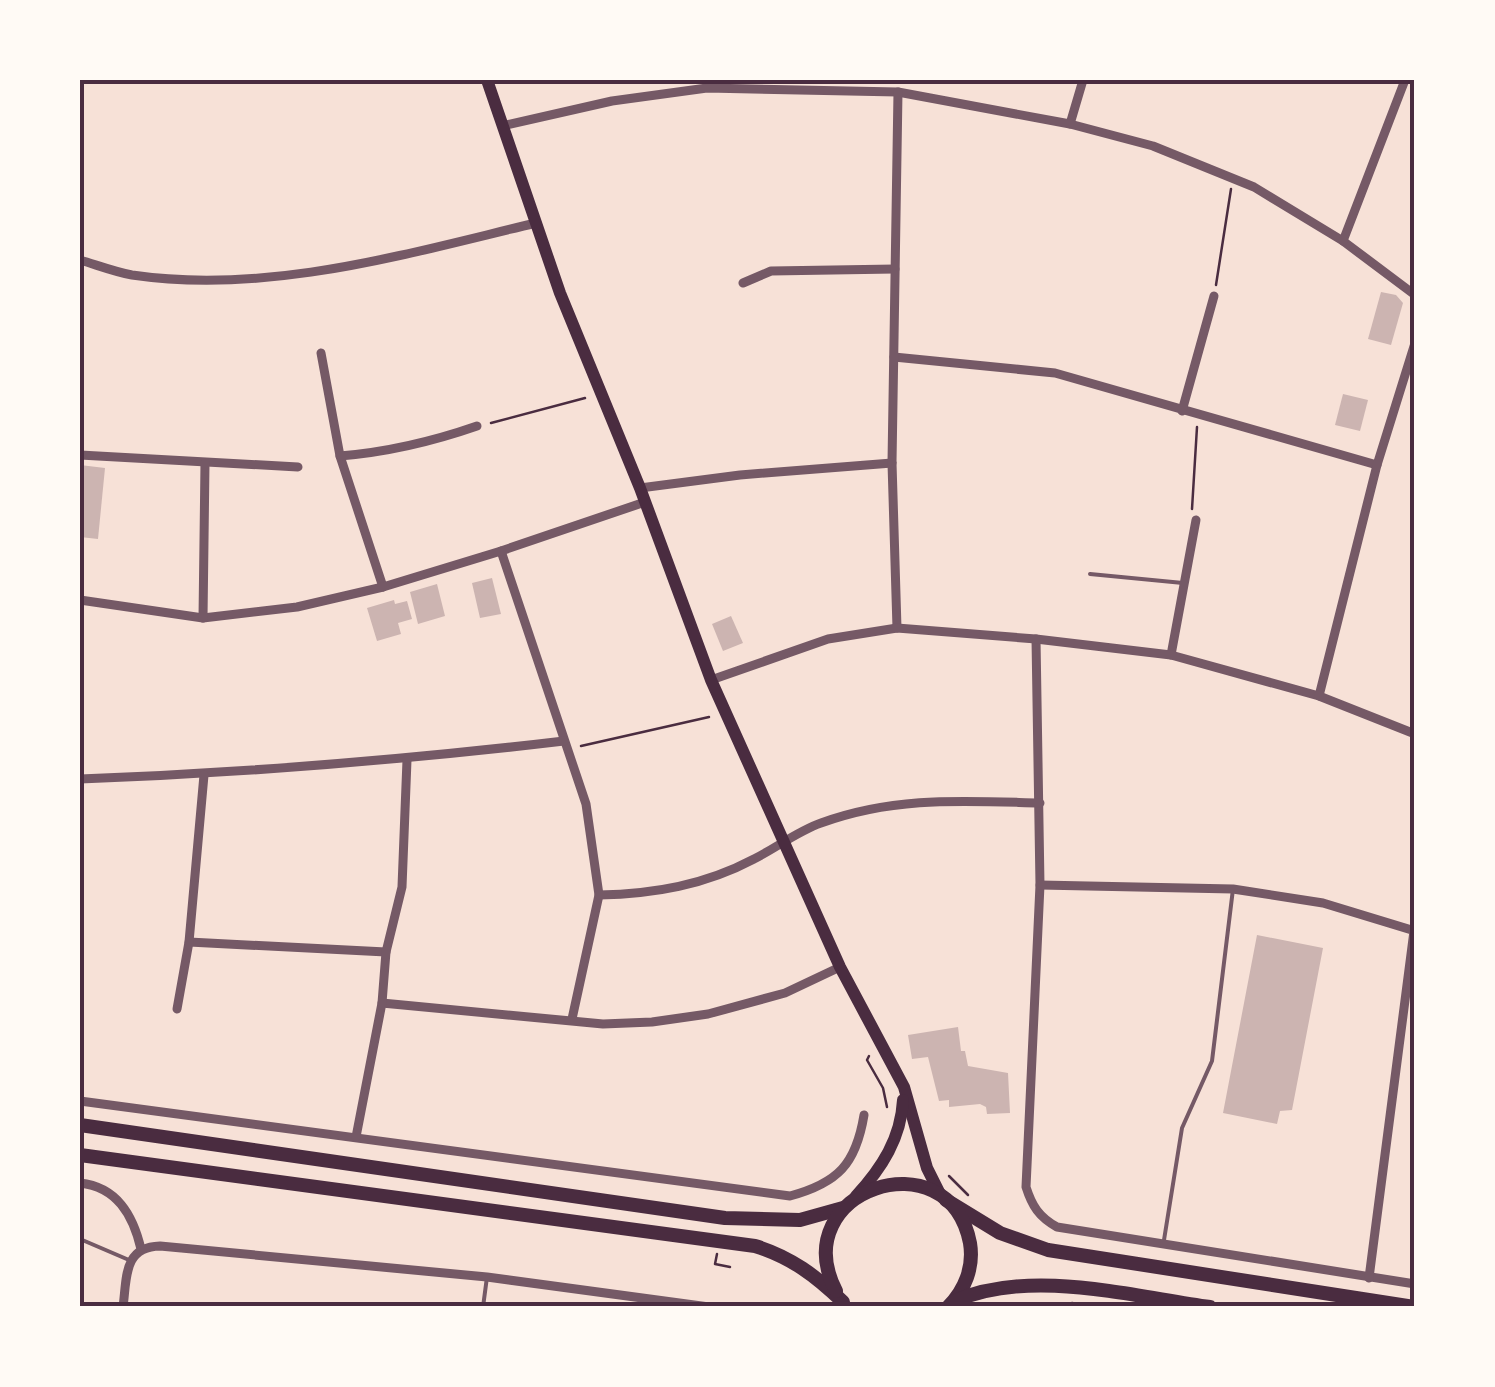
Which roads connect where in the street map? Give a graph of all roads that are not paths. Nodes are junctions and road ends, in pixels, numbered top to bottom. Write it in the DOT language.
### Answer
graph roads {
  1 [pos="487,80"];
  2 [pos="1083,80"];
  3 [pos="1405,80"];
  4 [pos="707,84"];
  5 [pos="898,92"];
  6 [pos="1070,124"];
  7 [pos="502,126"];
  8 [pos="536,223"];
  9 [pos="1343,241"];
  10 [pos="80,260"];
  11 [pos="894,269"];
  12 [pos="743,283"];
  13 [pos="1415,295"];
  14 [pos="1214,296"];
  15 [pos="1415,343"];
  16 [pos="321,353"];
  17 [pos="894,357"];
  18 [pos="1182,411"];
  19 [pos="478,426"];
  20 [pos="80,454"];
  21 [pos="340,456"];
  22 [pos="205,463"];
  23 [pos="892,463"];
  24 [pos="1377,465"];
  25 [pos="298,467"];
  26 [pos="640,488"];
  27 [pos="645,502"];
  28 [pos="1196,520"];
  29 [pos="501,551"];
  30 [pos="1090,574"];
  31 [pos="1183,583"];
  32 [pos="383,586"];
  33 [pos="80,600"];
  34 [pos="203,618"];
  35 [pos="896,628"];
  36 [pos="1036,639"];
  37 [pos="1171,654"];
  38 [pos="711,680"];
  39 [pos="1319,696"];
  40 [pos="1415,734"];
  41 [pos="565,745"];
  42 [pos="407,760"];
  43 [pos="204,774"];
  44 [pos="80,779"];
  45 [pos="1040,804"];
  46 [pos="782,844"];
  47 [pos="1040,885"];
  48 [pos="1233,888"];
  49 [pos="599,895"];
  50 [pos="1415,931"];
  51 [pos="189,942"];
  52 [pos="386,952"];
  53 [pos="840,967"];
  54 [pos="382,1003"];
  55 [pos="177,1009"];
  56 [pos="572,1020"];
  57 [pos="904,1087"];
  58 [pos="80,1100"];
  59 [pos="864,1116"];
  60 [pos="80,1125"];
  61 [pos="356,1137"];
  62 [pos="80,1155"];
  63 [pos="80,1183"];
  64 [pos="856,1196"];
  65 [pos="943,1198"];
  66 [pos="844,1208"];
  67 [pos="80,1239"];
  68 [pos="1163,1244"];
  69 [pos="141,1249"];
  70 [pos="130,1260"];
  71 [pos="487,1277"];
  72 [pos="1370,1278"];
  73 [pos="1415,1284"];
  74 [pos="846,1304"];
  75 [pos="951,1304"];
  76 [pos="123,1307"];
  77 [pos="483,1307"];
  78 [pos="709,1307"];
  79 [pos="1210,1307"];
  80 [pos="1414,1307"];
  1 -- 7 [label="main road"];
  2 -- 6 [label="street"];
  3 -- 9 [label="street"];
  4 -- 5 [label="street"];
  4 -- 7 [label="street"];
  5 -- 6 [label="street"];
  5 -- 11 [label="street"];
  6 -- 9 [label="street"];
  7 -- 8 [label="main road"];
  8 -- 10 [label="street"];
  8 -- 26 [label="main road"];
  9 -- 13 [label="street"];
  11 -- 12 [label="street"];
  11 -- 17 [label="street"];
  14 -- 18 [label="street"];
  15 -- 24 [label="street"];
  16 -- 21 [label="street"];
  17 -- 18 [label="street"];
  17 -- 23 [label="street"];
  18 -- 24 [label="street"];
  19 -- 21 [label="street"];
  20 -- 22 [label="street"];
  21 -- 32 [label="street"];
  22 -- 25 [label="street"];
  22 -- 34 [label="street"];
  23 -- 26 [label="street"];
  23 -- 35 [label="street"];
  24 -- 39 [label="street"];
  26 -- 27 [label="main road"];
  27 -- 29 [label="street"];
  27 -- 38 [label="main road"];
  28 -- 31 [label="street"];
  29 -- 32 [label="street"];
  29 -- 41 [label="street"];
  30 -- 31 [label="lane"];
  31 -- 37 [label="street"];
  32 -- 34 [label="street"];
  33 -- 34 [label="street"];
  35 -- 36 [label="street"];
  35 -- 38 [label="street"];
  36 -- 37 [label="street"];
  36 -- 45 [label="street"];
  37 -- 39 [label="street"];
  38 -- 46 [label="main road"];
  39 -- 40 [label="street"];
  41 -- 42 [label="street"];
  41 -- 49 [label="street"];
  42 -- 43 [label="street"];
  42 -- 52 [label="street"];
  43 -- 44 [label="street"];
  43 -- 51 [label="street"];
  45 -- 46 [label="street"];
  45 -- 47 [label="street"];
  46 -- 49 [label="street"];
  46 -- 53 [label="main road"];
  47 -- 48 [label="street"];
  47 -- 68 [label="street"];
  48 -- 50 [label="street"];
  48 -- 68 [label="lane"];
  49 -- 56 [label="street"];
  50 -- 72 [label="street"];
  51 -- 52 [label="street"];
  51 -- 55 [label="street"];
  52 -- 54 [label="street"];
  53 -- 56 [label="street"];
  53 -- 57 [label="main road"];
  54 -- 56 [label="street"];
  54 -- 61 [label="street"];
  57 -- 64 [label="main road"];
  57 -- 65 [label="main road"];
  58 -- 61 [label="street"];
  59 -- 61 [label="street"];
  60 -- 66 [label="highway"];
  62 -- 74 [label="highway"];
  63 -- 69 [label="street"];
  64 -- 65 [label="highway"];
  64 -- 66 [label="highway"];
  65 -- 75 [label="highway"];
  65 -- 80 [label="highway"];
  66 -- 74 [label="highway"];
  67 -- 70 [label="lane"];
  68 -- 72 [label="street"];
  69 -- 70 [label="street"];
  69 -- 71 [label="street"];
  70 -- 76 [label="street"];
  71 -- 77 [label="lane"];
  71 -- 78 [label="street"];
  72 -- 73 [label="street"];
  75 -- 79 [label="highway"];
}
